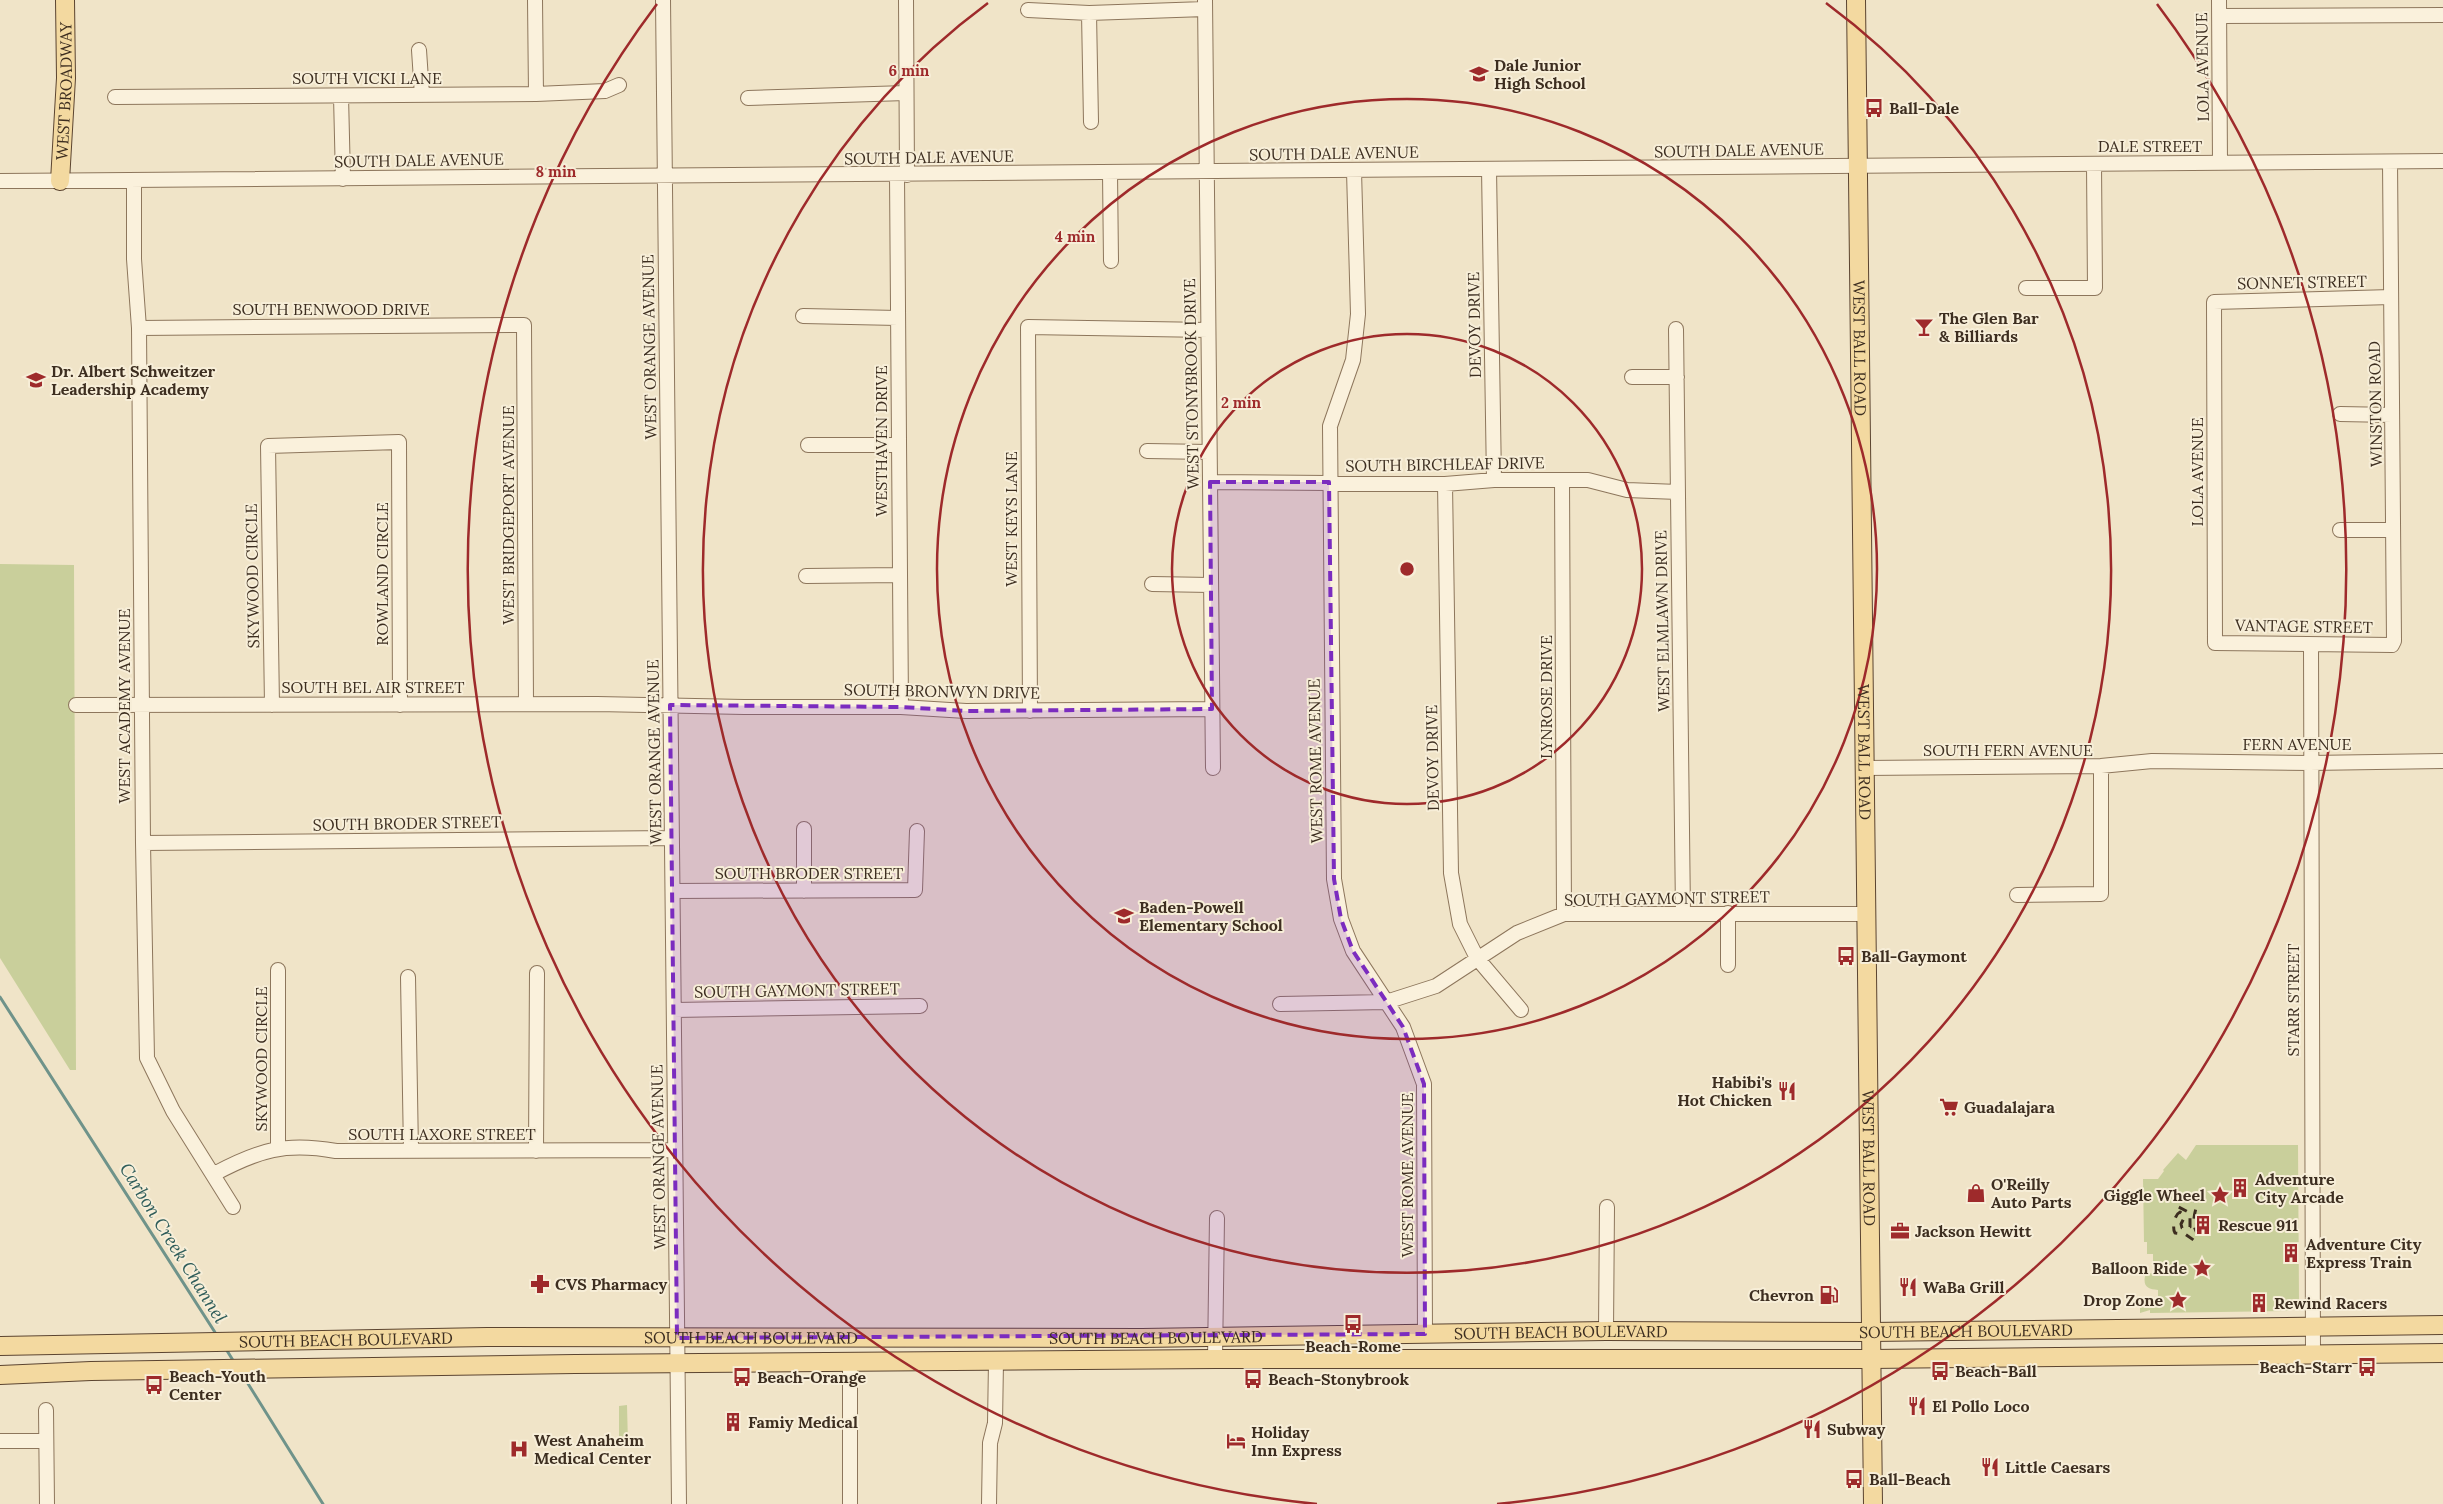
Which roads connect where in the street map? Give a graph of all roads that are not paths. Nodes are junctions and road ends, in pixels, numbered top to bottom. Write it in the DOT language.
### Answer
graph roads {
  1 [pos="65,0"];
  2 [pos="535,0"];
  3 [pos="663,0"];
  4 [pos="906,0"];
  5 [pos="1856,0"];
  6 [pos="2219,0"];
  7 [pos="1205,5"];
  8 [pos="1028,10"];
  9 [pos="1089,12"];
  10 [pos="2443,15"];
  11 [pos="2219,16"];
  12 [pos="420,50"];
  13 [pos="619,85"];
  14 [pos="906,93"];
  15 [pos="536,94"];
  16 [pos="422,95"];
  17 [pos="341,96"];
  18 [pos="115,97"];
  19 [pos="748,98"];
  20 [pos="1090,122"];
  21 [pos="2443,161"];
  22 [pos="2390,162"];
  23 [pos="2220,163"];
  24 [pos="2094,164"];
  25 [pos="1858,166"];
  26 [pos="1489,169"];
  27 [pos="1354,170"];
  28 [pos="1207,172"];
  29 [pos="1110,173"];
  30 [pos="902,175"];
  31 [pos="665,177"];
  32 [pos="343,179"];
  33 [pos="0,181"];
  34 [pos="60,181"];
  35 [pos="134,181"];
  36 [pos="1111,261"];
  37 [pos="2026,288"];
  38 [pos="2391,297"];
  39 [pos="2214,302"];
  40 [pos="803,316"];
  41 [pos="898,318"];
  42 [pos="524,325"];
  43 [pos="139,328"];
  44 [pos="1676,329"];
  45 [pos="1208,330"];
  46 [pos="1632,377"];
  47 [pos="1677,377"];
  48 [pos="2340,414"];
  49 [pos="2392,415"];
  50 [pos="399,442"];
  51 [pos="808,446"];
  52 [pos="899,446"];
  53 [pos="1147,451"];
  54 [pos="1210,452"];
  55 [pos="1494,480"];
  56 [pos="1562,480"];
  57 [pos="1210,482"];
  58 [pos="1329,482"];
  59 [pos="1445,484"];
  60 [pos="1678,492"];
  61 [pos="2340,530"];
  62 [pos="2393,530"];
  63 [pos="900,575"];
  64 [pos="806,576"];
  65 [pos="1152,584"];
  66 [pos="1211,584"];
  67 [pos="2215,642"];
  68 [pos="2311,645"];
  69 [pos="2392,645"];
  70 [pos="141,704"];
  71 [pos="526,704"];
  72 [pos="272,705"];
  73 [pos="400,705"];
  74 [pos="670,705"];
  75 [pos="76,706"];
  76 [pos="901,706"];
  77 [pos="1212,709"];
  78 [pos="1030,711"];
  79 [pos="2152,761"];
  80 [pos="2443,761"];
  81 [pos="2310,763"];
  82 [pos="2101,766"];
  83 [pos="1213,768"];
  84 [pos="1864,768"];
  85 [pos="804,829"];
  86 [pos="917,831"];
  87 [pos="672,838"];
  88 [pos="143,843"];
  89 [pos="673,891"];
  90 [pos="804,891"];
  91 [pos="2017,896"];
  92 [pos="1683,913"];
  93 [pos="1728,913"];
  94 [pos="1564,914"];
  95 [pos="1866,914"];
  96 [pos="1477,958"];
  97 [pos="1728,965"];
  98 [pos="278,970"];
  99 [pos="537,972"];
  100 [pos="408,977"];
  101 [pos="1386,1002"];
  102 [pos="1280,1004"];
  103 [pos="920,1006"];
  104 [pos="674,1010"];
  105 [pos="1521,1010"];
  106 [pos="278,1149"];
  107 [pos="676,1150"];
  108 [pos="411,1151"];
  109 [pos="536,1151"];
  110 [pos="214,1174"];
  111 [pos="233,1207"];
  112 [pos="1607,1207"];
  113 [pos="1218,1218"];
  114 [pos="2443,1325"];
  115 [pos="2313,1326"];
  116 [pos="1606,1331"];
  117 [pos="1871,1332"];
  118 [pos="1426,1334"];
  119 [pos="1215,1337"];
  120 [pos="677,1338"];
  121 [pos="0,1346"];
  122 [pos="2443,1353"];
  123 [pos="2313,1354"];
  124 [pos="1215,1359"];
  125 [pos="1871,1359"];
  126 [pos="996,1362"];
  127 [pos="677,1364"];
  128 [pos="850,1364"];
  129 [pos="0,1376"];
  130 [pos="46,1410"];
  131 [pos="0,1441"];
  132 [pos="46,1441"];
  133 [pos="47,1504"];
  134 [pos="679,1504"];
  135 [pos="850,1504"];
  136 [pos="989,1504"];
  137 [pos="1873,1504"];
  1 -- 34 [label="main road, WEST BROADWAY"];
  2 -- 15 [label="street"];
  3 -- 31 [label="street, WEST ORANGE AVENUE"];
  4 -- 14 [label="street, WESTHAVEN DRIVE"];
  5 -- 25 [label="main road, WEST BALL ROAD"];
  6 -- 11 [label="street, LOLA AVENUE"];
  7 -- 9 [label="street"];
  7 -- 28 [label="street, WEST STONYBROOK DRIVE"];
  8 -- 9 [label="street"];
  9 -- 20 [label="street"];
  10 -- 11 [label="street"];
  11 -- 23 [label="street, LOLA AVENUE"];
  12 -- 16 [label="street"];
  13 -- 15 [label="street, SOUTH VICKI LANE"];
  14 -- 19 [label="street"];
  14 -- 30 [label="street, WESTHAVEN DRIVE"];
  15 -- 16 [label="street, SOUTH VICKI LANE"];
  16 -- 17 [label="street, SOUTH VICKI LANE"];
  17 -- 18 [label="street, SOUTH VICKI LANE"];
  17 -- 32 [label="street"];
  21 -- 22 [label="street, DALE STREET"];
  22 -- 23 [label="street, DALE STREET"];
  22 -- 38 [label="street, WINSTON ROAD"];
  23 -- 24 [label="street, DALE STREET"];
  24 -- 25 [label="street, DALE STREET"];
  24 -- 37 [label="street"];
  25 -- 26 [label="street, SOUTH DALE AVENUE"];
  25 -- 84 [label="main road, WEST BALL ROAD"];
  26 -- 27 [label="street, SOUTH DALE AVENUE"];
  26 -- 55 [label="street, DEVOY DRIVE"];
  27 -- 28 [label="street, SOUTH DALE AVENUE"];
  27 -- 58 [label="street, WEST ROME AVENUE"];
  28 -- 29 [label="street, SOUTH DALE AVENUE"];
  28 -- 45 [label="street, WEST STONYBROOK DRIVE"];
  29 -- 30 [label="street, SOUTH DALE AVENUE"];
  29 -- 36 [label="street"];
  30 -- 31 [label="street, SOUTH DALE AVENUE"];
  30 -- 41 [label="street, WESTHAVEN DRIVE"];
  31 -- 32 [label="street, SOUTH DALE AVENUE"];
  31 -- 74 [label="street, WEST ORANGE AVENUE"];
  32 -- 35 [label="street, SOUTH DALE AVENUE"];
  33 -- 34 [label="street, SOUTH DALE AVENUE"];
  34 -- 35 [label="street, SOUTH DALE AVENUE"];
  35 -- 43 [label="street, WEST ACADEMY AVENUE"];
  38 -- 39 [label="street, SONNET STREET"];
  38 -- 49 [label="street, WINSTON ROAD"];
  39 -- 67 [label="street, LOLA AVENUE"];
  40 -- 41 [label="street"];
  41 -- 52 [label="street, WESTHAVEN DRIVE"];
  42 -- 43 [label="street, SOUTH BENWOOD DRIVE"];
  42 -- 71 [label="street, WEST BRIDGEPORT AVENUE"];
  43 -- 70 [label="street, WEST ACADEMY AVENUE"];
  44 -- 47 [label="street, WEST ELMLAWN DRIVE"];
  45 -- 54 [label="street, WEST STONYBROOK DRIVE"];
  45 -- 78 [label="street, WEST KEYS LANE"];
  46 -- 47 [label="street"];
  47 -- 60 [label="street, WEST ELMLAWN DRIVE"];
  48 -- 49 [label="street"];
  49 -- 62 [label="street, WINSTON ROAD"];
  50 -- 72 [label="street, SKYWOOD CIRCLE"];
  50 -- 73 [label="street, ROWLAND CIRCLE"];
  51 -- 52 [label="street"];
  52 -- 63 [label="street, WESTHAVEN DRIVE"];
  53 -- 54 [label="street"];
  54 -- 57 [label="street, WEST STONYBROOK DRIVE"];
  55 -- 56 [label="street, SOUTH BIRCHLEAF DRIVE"];
  55 -- 59 [label="street, SOUTH BIRCHLEAF DRIVE"];
  56 -- 60 [label="street, SOUTH BIRCHLEAF DRIVE"];
  56 -- 94 [label="street, LYNROSE DRIVE"];
  57 -- 58 [label="street, SOUTH BIRCHLEAF DRIVE"];
  57 -- 66 [label="street, WEST STONYBROOK DRIVE"];
  58 -- 59 [label="street, SOUTH BIRCHLEAF DRIVE"];
  58 -- 101 [label="street, WEST ROME AVENUE"];
  59 -- 96 [label="street, DEVOY DRIVE"];
  60 -- 92 [label="street, WEST ELMLAWN DRIVE"];
  61 -- 62 [label="street"];
  62 -- 69 [label="street, WINSTON ROAD"];
  63 -- 64 [label="street"];
  63 -- 76 [label="street, WESTHAVEN DRIVE"];
  65 -- 66 [label="street"];
  66 -- 77 [label="street, WEST STONYBROOK DRIVE"];
  67 -- 68 [label="street, VANTAGE STREET"];
  68 -- 69 [label="street, VANTAGE STREET"];
  68 -- 81 [label="street, STARR STREET"];
  70 -- 72 [label="street, SOUTH BEL AIR STREET"];
  70 -- 75 [label="street, SOUTH BEL AIR STREET"];
  70 -- 88 [label="street, WEST ACADEMY AVENUE"];
  71 -- 73 [label="street, SOUTH BEL AIR STREET"];
  71 -- 74 [label="street, SOUTH BEL AIR STREET"];
  72 -- 73 [label="street, SOUTH BEL AIR STREET"];
  74 -- 76 [label="street, SOUTH BRONWYN DRIVE"];
  74 -- 87 [label="street, WEST ORANGE AVENUE"];
  76 -- 78 [label="street, SOUTH BRONWYN DRIVE"];
  77 -- 78 [label="street, SOUTH BRONWYN DRIVE"];
  77 -- 83 [label="street, WEST STONYBROOK DRIVE"];
  79 -- 81 [label="street, FERN AVENUE"];
  79 -- 82 [label="street, SOUTH FERN AVENUE"];
  80 -- 81 [label="street, FERN AVENUE"];
  81 -- 115 [label="street, STARR STREET"];
  82 -- 84 [label="street, SOUTH FERN AVENUE"];
  82 -- 91 [label="street"];
  84 -- 95 [label="main road, WEST BALL ROAD"];
  85 -- 90 [label="street"];
  86 -- 90 [label="street, SOUTH BRODER STREET"];
  87 -- 88 [label="street, SOUTH BRODER STREET"];
  87 -- 89 [label="street, WEST ORANGE AVENUE"];
  88 -- 110 [label="street, WEST ACADEMY AVENUE"];
  89 -- 90 [label="street, SOUTH BRODER STREET"];
  89 -- 104 [label="street, WEST ORANGE AVENUE"];
  92 -- 93 [label="street, SOUTH GAYMONT STREET"];
  92 -- 94 [label="street, SOUTH GAYMONT STREET"];
  93 -- 95 [label="street, SOUTH GAYMONT STREET"];
  93 -- 97 [label="street"];
  94 -- 96 [label="street, SOUTH GAYMONT STREET"];
  95 -- 117 [label="main road, WEST BALL ROAD"];
  96 -- 101 [label="street, SOUTH GAYMONT STREET"];
  96 -- 105 [label="street, DEVOY DRIVE"];
  98 -- 106 [label="street, SKYWOOD CIRCLE"];
  99 -- 109 [label="street"];
  100 -- 108 [label="street"];
  101 -- 102 [label="street, SOUTH GAYMONT STREET"];
  101 -- 118 [label="street, WEST ROME AVENUE"];
  103 -- 104 [label="street, SOUTH GAYMONT STREET"];
  104 -- 107 [label="street, WEST ORANGE AVENUE"];
  106 -- 108 [label="street, SOUTH LAXORE STREET"];
  106 -- 110 [label="street, SOUTH LAXORE STREET"];
  107 -- 109 [label="street, SOUTH LAXORE STREET"];
  107 -- 120 [label="street, WEST ORANGE AVENUE"];
  108 -- 109 [label="street, SOUTH LAXORE STREET"];
  110 -- 111 [label="street, WEST ACADEMY AVENUE"];
  112 -- 116 [label="street"];
  113 -- 119 [label="street"];
  114 -- 115 [label="main road, SOUTH BEACH BOULEVARD"];
  115 -- 117 [label="main road, SOUTH BEACH BOULEVARD"];
  115 -- 123 [label="street, STARR STREET"];
  116 -- 117 [label="main road, SOUTH BEACH BOULEVARD"];
  116 -- 118 [label="main road, SOUTH BEACH BOULEVARD"];
  117 -- 125 [label="main road, WEST BALL ROAD"];
  118 -- 119 [label="main road, SOUTH BEACH BOULEVARD"];
  119 -- 120 [label="main road, SOUTH BEACH BOULEVARD"];
  119 -- 124 [label="street"];
  120 -- 121 [label="main road, SOUTH BEACH BOULEVARD"];
  120 -- 127 [label="street, WEST ORANGE AVENUE"];
  122 -- 123 [label="main road, SOUTH BEACH BOULEVARD"];
  123 -- 125 [label="main road, SOUTH BEACH BOULEVARD"];
  124 -- 125 [label="main road, SOUTH BEACH BOULEVARD"];
  124 -- 126 [label="main road, SOUTH BEACH BOULEVARD"];
  125 -- 137 [label="main road, WEST BALL ROAD"];
  126 -- 128 [label="main road, SOUTH BEACH BOULEVARD"];
  126 -- 136 [label="street"];
  127 -- 128 [label="main road, SOUTH BEACH BOULEVARD"];
  127 -- 129 [label="main road, SOUTH BEACH BOULEVARD"];
  127 -- 134 [label="street, WEST ORANGE AVENUE"];
  128 -- 135 [label="street"];
  130 -- 132 [label="street"];
  131 -- 132 [label="street"];
  132 -- 133 [label="street"];
}
